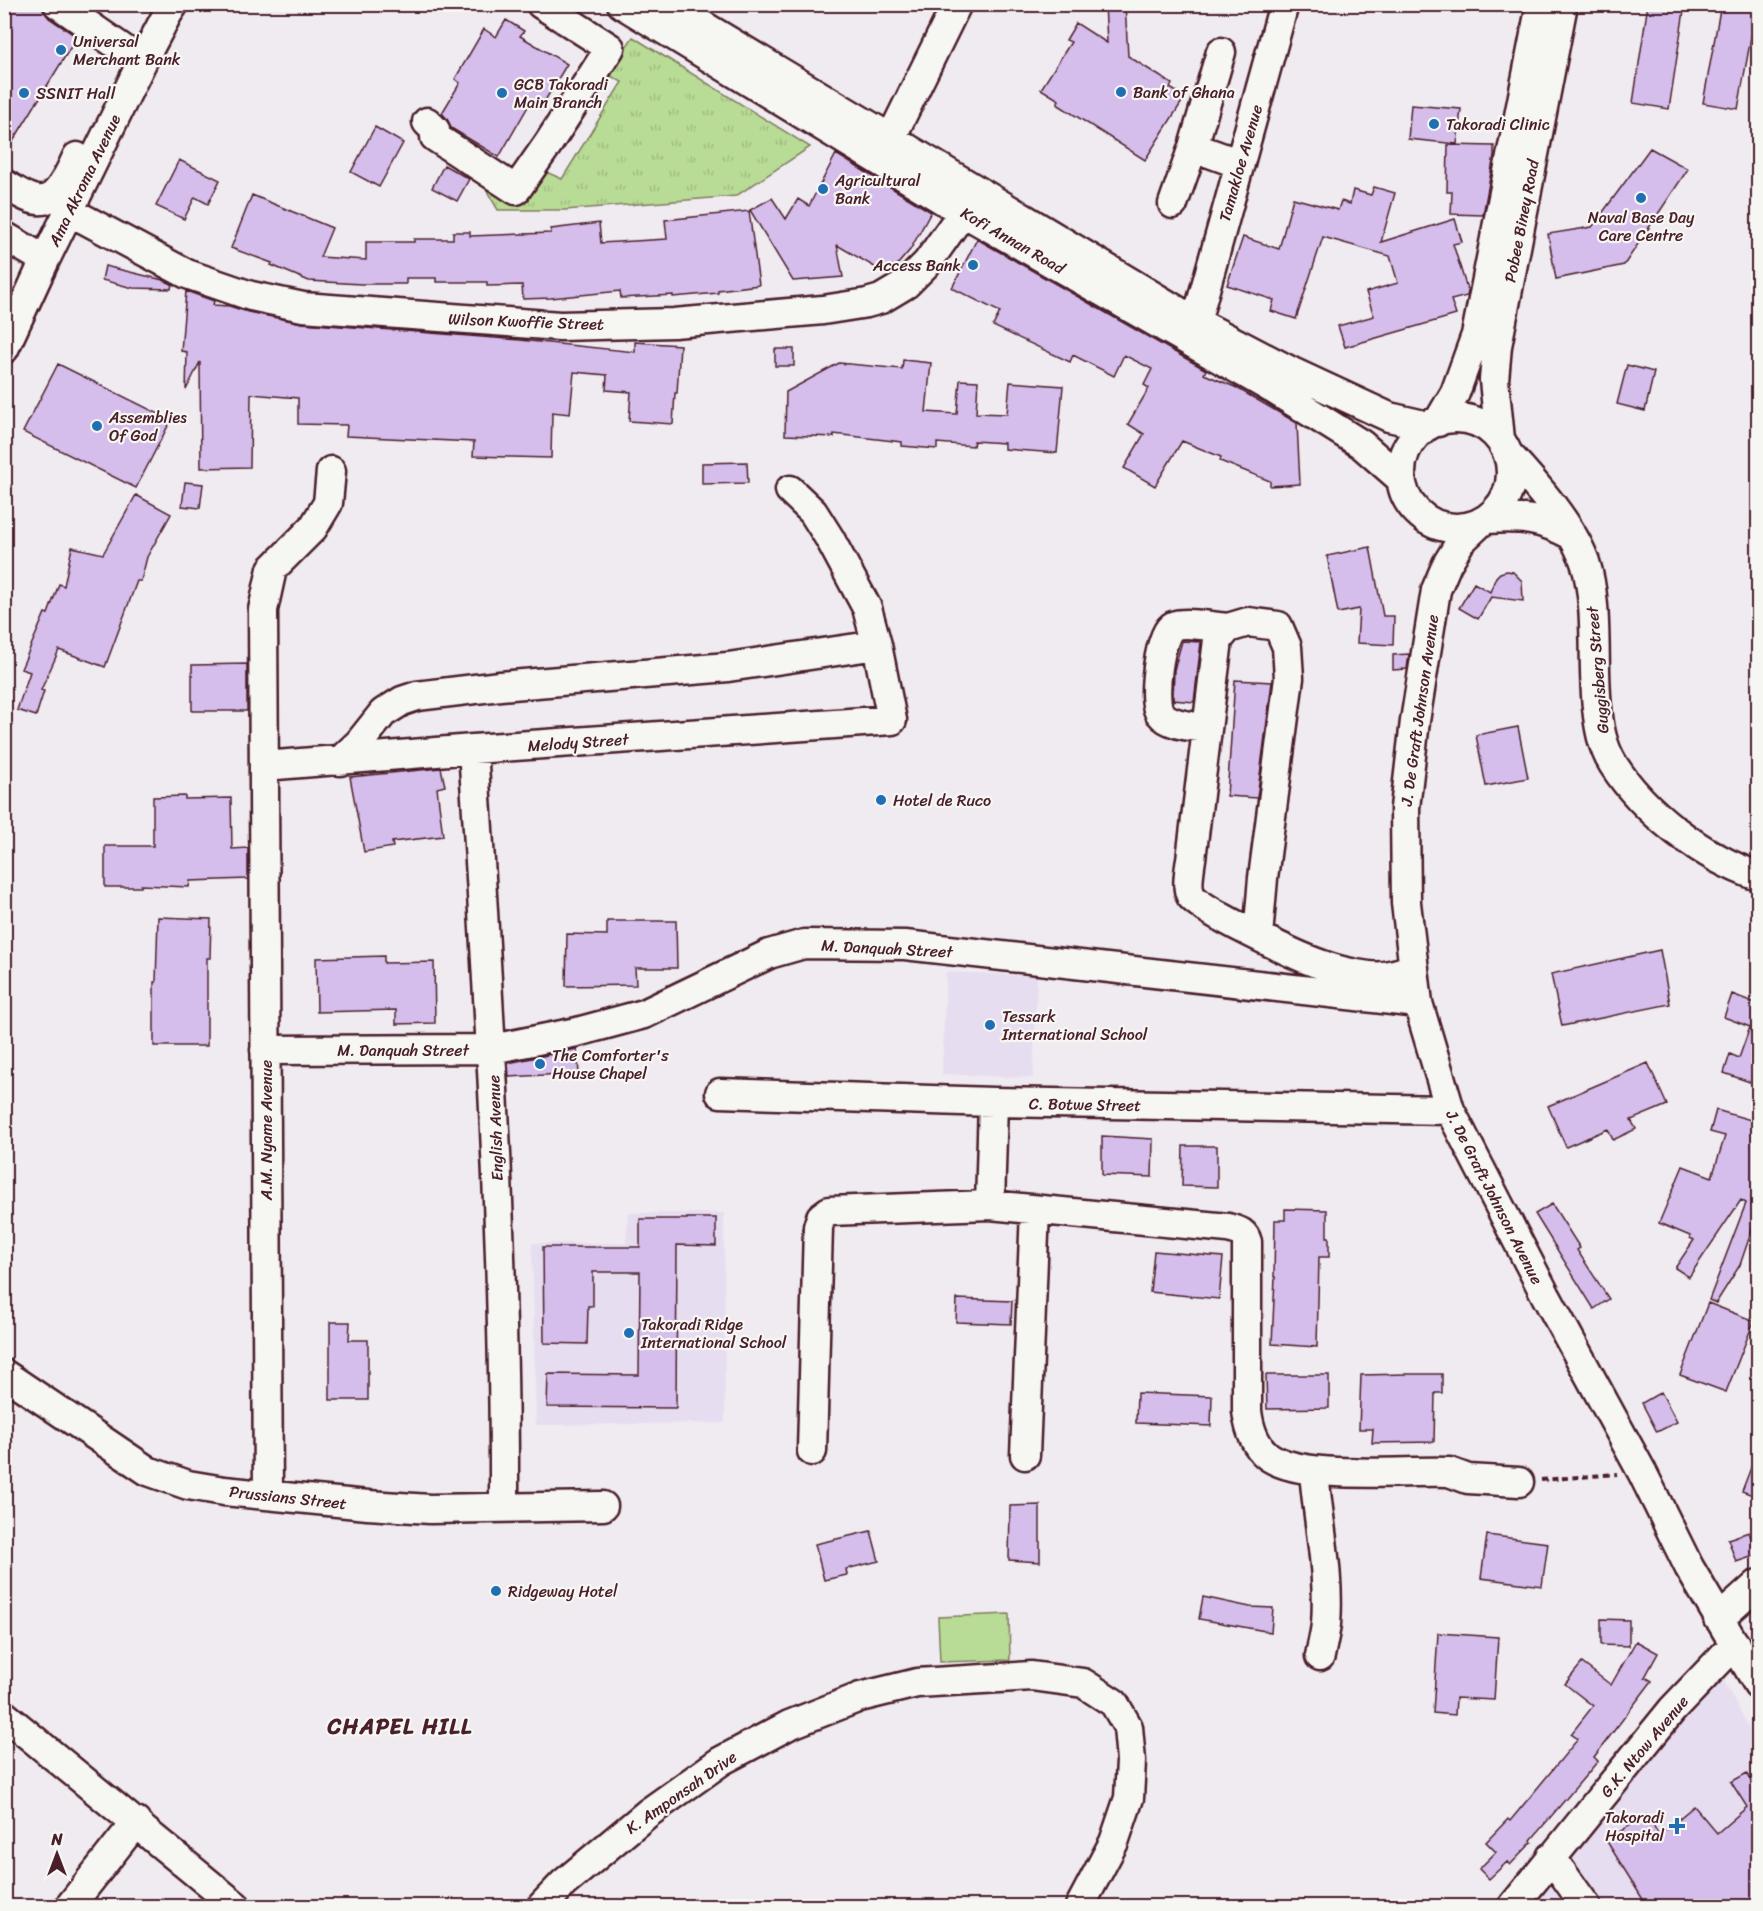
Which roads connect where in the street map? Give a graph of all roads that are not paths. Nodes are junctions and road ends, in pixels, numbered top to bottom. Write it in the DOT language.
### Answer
graph roads {
  1 [pos="58,4"];
  2 [pos="541,4"];
  3 [pos="668,4"];
  4 [pos="957,4"];
  5 [pos="1541,4"];
  6 [pos="1563,4"];
  7 [pos="1278,6"];
  8 [pos="166,7"];
  9 [pos="627,8"];
  10 [pos="610,48"];
  11 [pos="1221,51"];
  12 [pos="135,55"];
  13 [pos="427,122"];
  14 [pos="891,138"];
  15 [pos="1193,147"];
  16 [pos="1240,164"];
  17 [pos="76,180"];
  18 [pos="4,184"];
  19 [pos="1173,204"];
  20 [pos="69,211"];
  21 [pos="963,212"];
  22 [pos="4,236"];
  23 [pos="45,260"];
  24 [pos="1196,322"];
  25 [pos="4,350"];
  26 [pos="1433,424"];
  27 [pos="1504,447"];
  28 [pos="332,471"];
  29 [pos="1401,479"];
  30 [pos="790,490"];
  31 [pos="1414,509"];
  32 [pos="1483,521"];
  33 [pos="1572,535"];
  34 [pos="1436,590"];
  35 [pos="1228,628"];
  36 [pos="877,645"];
  37 [pos="1208,728"];
  38 [pos="473,749"];
  39 [pos="340,761"];
  40 [pos="264,766"];
  41 [pos="1758,876"];
  42 [pos="1258,936"];
  43 [pos="1414,968"];
  44 [pos="1418,1003"];
  45 [pos="492,1049"];
  46 [pos="265,1050"];
  47 [pos="720,1093"];
  48 [pos="993,1102"];
  49 [pos="1450,1110"];
  50 [pos="990,1205"];
  51 [pos="1035,1210"];
  52 [pos="4,1374"];
  53 [pos="812,1451"];
  54 [pos="1025,1455"];
  55 [pos="1314,1472"];
  56 [pos="1519,1482"];
  57 [pos="268,1494"];
  58 [pos="603,1506"];
  59 [pos="504,1507"];
  60 [pos="1758,1584"];
  61 [pos="1719,1619"];
  62 [pos="1735,1644"];
  63 [pos="1320,1656"];
  64 [pos="1758,1684"];
  65 [pos="4,1715"];
  66 [pos="136,1822"];
  67 [pos="1551,1857"];
  68 [pos="70,1906"];
  69 [pos="236,1906"];
  70 [pos="542,1906"];
  71 [pos="1080,1906"];
  72 [pos="1513,1906"];
  73 [pos="1586,1906"];
  1 -- 12 [label="street"];
  2 -- 10 [label="street"];
  3 -- 14 [label="street, Kofi Annan Road"];
  4 -- 14 [label="street"];
  5 -- 26 [label="street, Pobee Biney Road"];
  6 -- 27 [label="street, Pobee Biney Road"];
  7 -- 16 [label="street, Tamakloe Avenue"];
  8 -- 12 [label="street, Ama Akroma Avenue"];
  9 -- 10 [label="street"];
  9 -- 21 [label="street, Kofi Annan Road"];
  10 -- 13 [label="street"];
  11 -- 15 [label="street"];
  12 -- 17 [label="street, Ama Akroma Avenue"];
  14 -- 24 [label="street, Kofi Annan Road"];
  15 -- 16 [label="street"];
  15 -- 19 [label="street"];
  16 -- 24 [label="street, Tamakloe Avenue"];
  17 -- 18 [label="street"];
  17 -- 20 [label="street, Ama Akroma Avenue"];
  20 -- 21 [label="street, Wilson Kwoffie Street"];
  20 -- 23 [label="street, Ama Akroma Avenue"];
  21 -- 29 [label="street, Kofi Annan Road"];
  22 -- 23 [label="street"];
  23 -- 25 [label="street, Ama Akroma Avenue"];
  24 -- 26 [label="street, Kofi Annan Road"];
  26 -- 27 [label="street"];
  26 -- 29 [label="street"];
  27 -- 32 [label="street"];
  27 -- 33 [label="street, Guggisberg Street"];
  28 -- 40 [label="street, A.M. Nyame Avenue"];
  29 -- 31 [label="street"];
  30 -- 36 [label="street"];
  31 -- 32 [label="street"];
  31 -- 34 [label="street, J. De Graft Johnson Avenue"];
  32 -- 33 [label="street"];
  32 -- 34 [label="street, J. De Graft Johnson Avenue"];
  33 -- 41 [label="street, Guggisberg Street"];
  34 -- 43 [label="street, J. De Graft Johnson Avenue"];
  35 -- 37 [label="street"];
  35 -- 37 [label="street"];
  35 -- 42 [label="street"];
  36 -- 38 [label="street, Melody Street"];
  36 -- 39 [label="street"];
  37 -- 42 [label="street"];
  38 -- 39 [label="street, Melody Street"];
  38 -- 45 [label="street, English Avenue"];
  39 -- 40 [label="street, Melody Street"];
  40 -- 46 [label="street, A.M. Nyame Avenue"];
  42 -- 43 [label="street"];
  43 -- 44 [label="street, J. De Graft Johnson Avenue"];
  44 -- 45 [label="street, M. Danquah Street"];
  44 -- 49 [label="street, J. De Graft Johnson Avenue"];
  45 -- 46 [label="street, M. Danquah Street"];
  45 -- 59 [label="street, English Avenue"];
  46 -- 57 [label="street, A.M. Nyame Avenue"];
  47 -- 48 [label="street, C. Botwe Street"];
  48 -- 49 [label="street, C. Botwe Street"];
  48 -- 50 [label="street"];
  49 -- 61 [label="street, J. De Graft Johnson Avenue"];
  50 -- 51 [label="street"];
  50 -- 53 [label="street"];
  51 -- 54 [label="street"];
  51 -- 55 [label="street"];
  52 -- 57 [label="street, Prussians Street"];
  55 -- 56 [label="street"];
  55 -- 63 [label="street"];
  57 -- 59 [label="street, Prussians Street"];
  58 -- 59 [label="street, Prussians Street"];
  60 -- 61 [label="street"];
  61 -- 62 [label="street, J. De Graft Johnson Avenue"];
  62 -- 64 [label="street, J. De Graft Johnson Avenue"];
  62 -- 67 [label="street, G.K. Ntow Avenue"];
  65 -- 66 [label="street"];
  66 -- 68 [label="street"];
  66 -- 69 [label="street"];
  67 -- 72 [label="street, G.K. Ntow Avenue"];
  67 -- 73 [label="street"];
  70 -- 71 [label="street, K. Amponsah Drive"];
}
